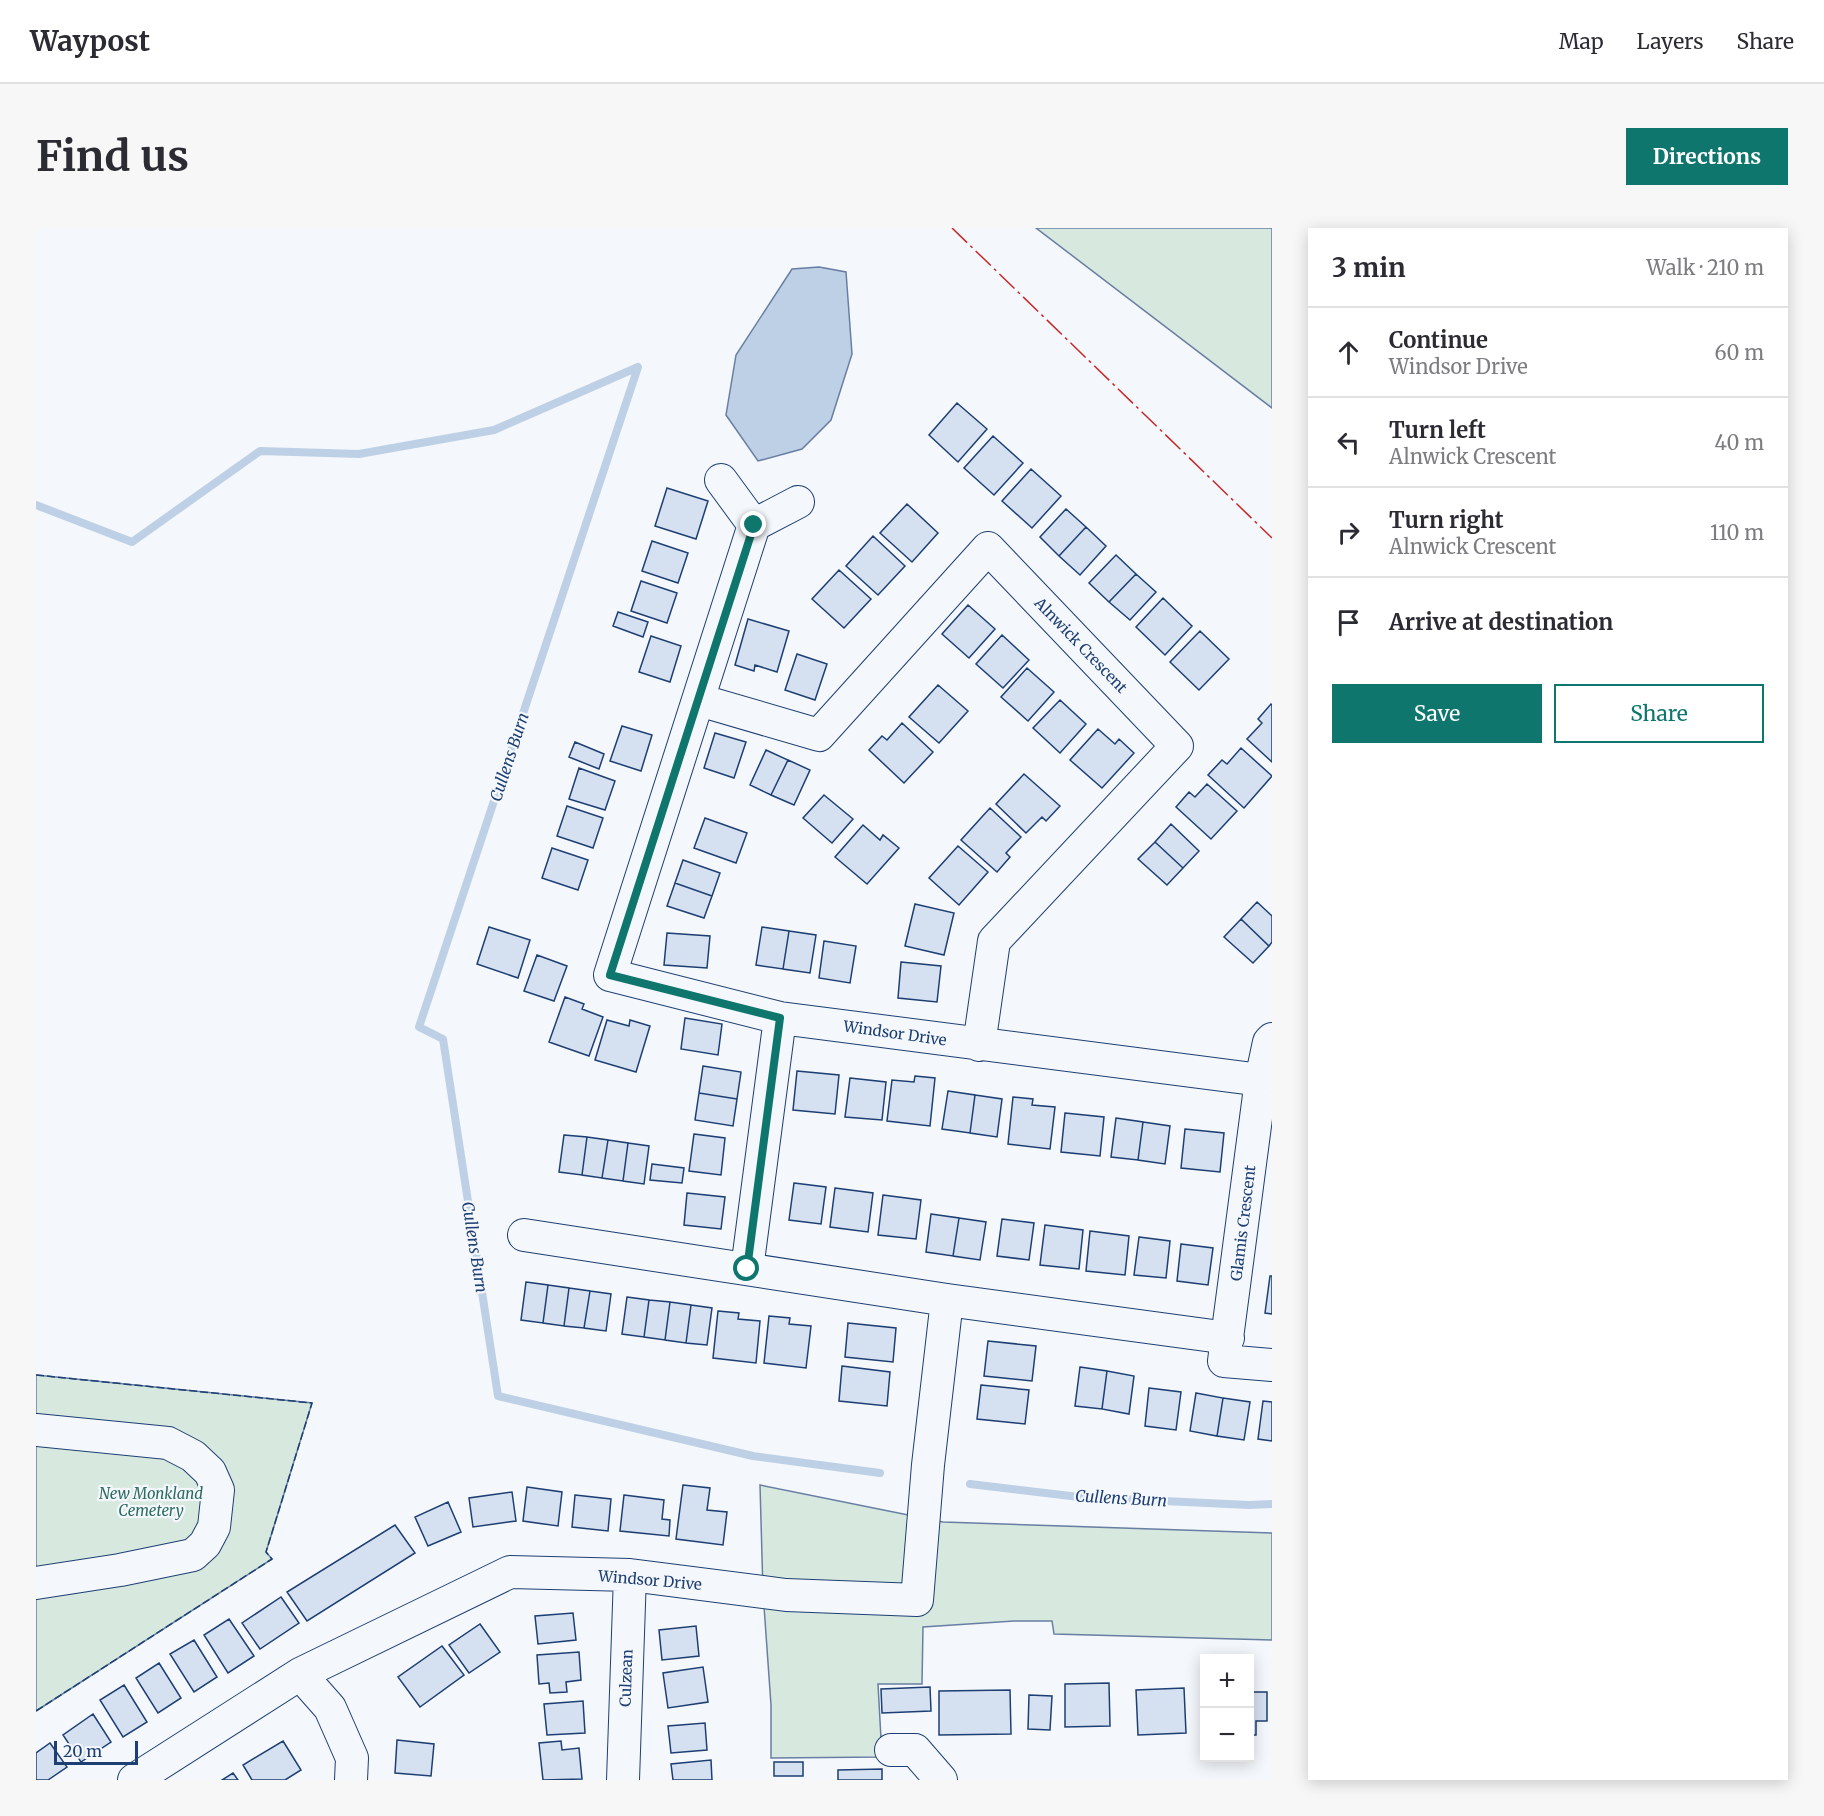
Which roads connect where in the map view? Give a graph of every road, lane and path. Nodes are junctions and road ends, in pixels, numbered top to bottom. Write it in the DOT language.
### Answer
graph roads {
  1 [pos="721,480"];
  2 [pos="798,502"];
  3 [pos="754,525"];
  4 [pos="699,700"];
  5 [pos="780,1018"];
  6 [pos="1272,1039"];
  7 [pos="979,1045"];
  8 [pos="1261,1080"];
  9 [pos="524,1235"];
  10 [pos="747,1269"];
  11 [pos="947,1300"];
  12 [pos="1228,1338"];
  13 [pos="1272,1365"];
  14 [pos="36,1430"];
  15 [pos="630,1575"];
  16 [pos="36,1583"];
  17 [pos="300,1674"];
  18 [pos="891,1750"];
  19 [pos="135,1780"];
  20 [pos="351,1780"];
  21 [pos="623,1780"];
  22 [pos="940,1780"];
  1 -- 3 [label="street"];
  2 -- 3 [label="street"];
  3 -- 4 [label="street"];
  4 -- 5 [label="street"];
  4 -- 7 [label="street, Alnwick Crescent"];
  5 -- 7 [label="street, Windsor Drive"];
  5 -- 10 [label="street"];
  6 -- 8 [label="street, Glamis Crescent"];
  7 -- 8 [label="street, Windsor Drive"];
  8 -- 12 [label="street, Glamis Crescent"];
  9 -- 10 [label="street"];
  10 -- 11 [label="street"];
  11 -- 12 [label="street"];
  11 -- 15 [label="street, Windsor Drive"];
  12 -- 13 [label="street, Glamis Crescent"];
  14 -- 16 [label="street"];
  15 -- 17 [label="street, Windsor Drive"];
  15 -- 21 [label="street, Culzean"];
  17 -- 19 [label="street, Windsor Drive"];
  17 -- 20 [label="street"];
  18 -- 22 [label="street"];
}
